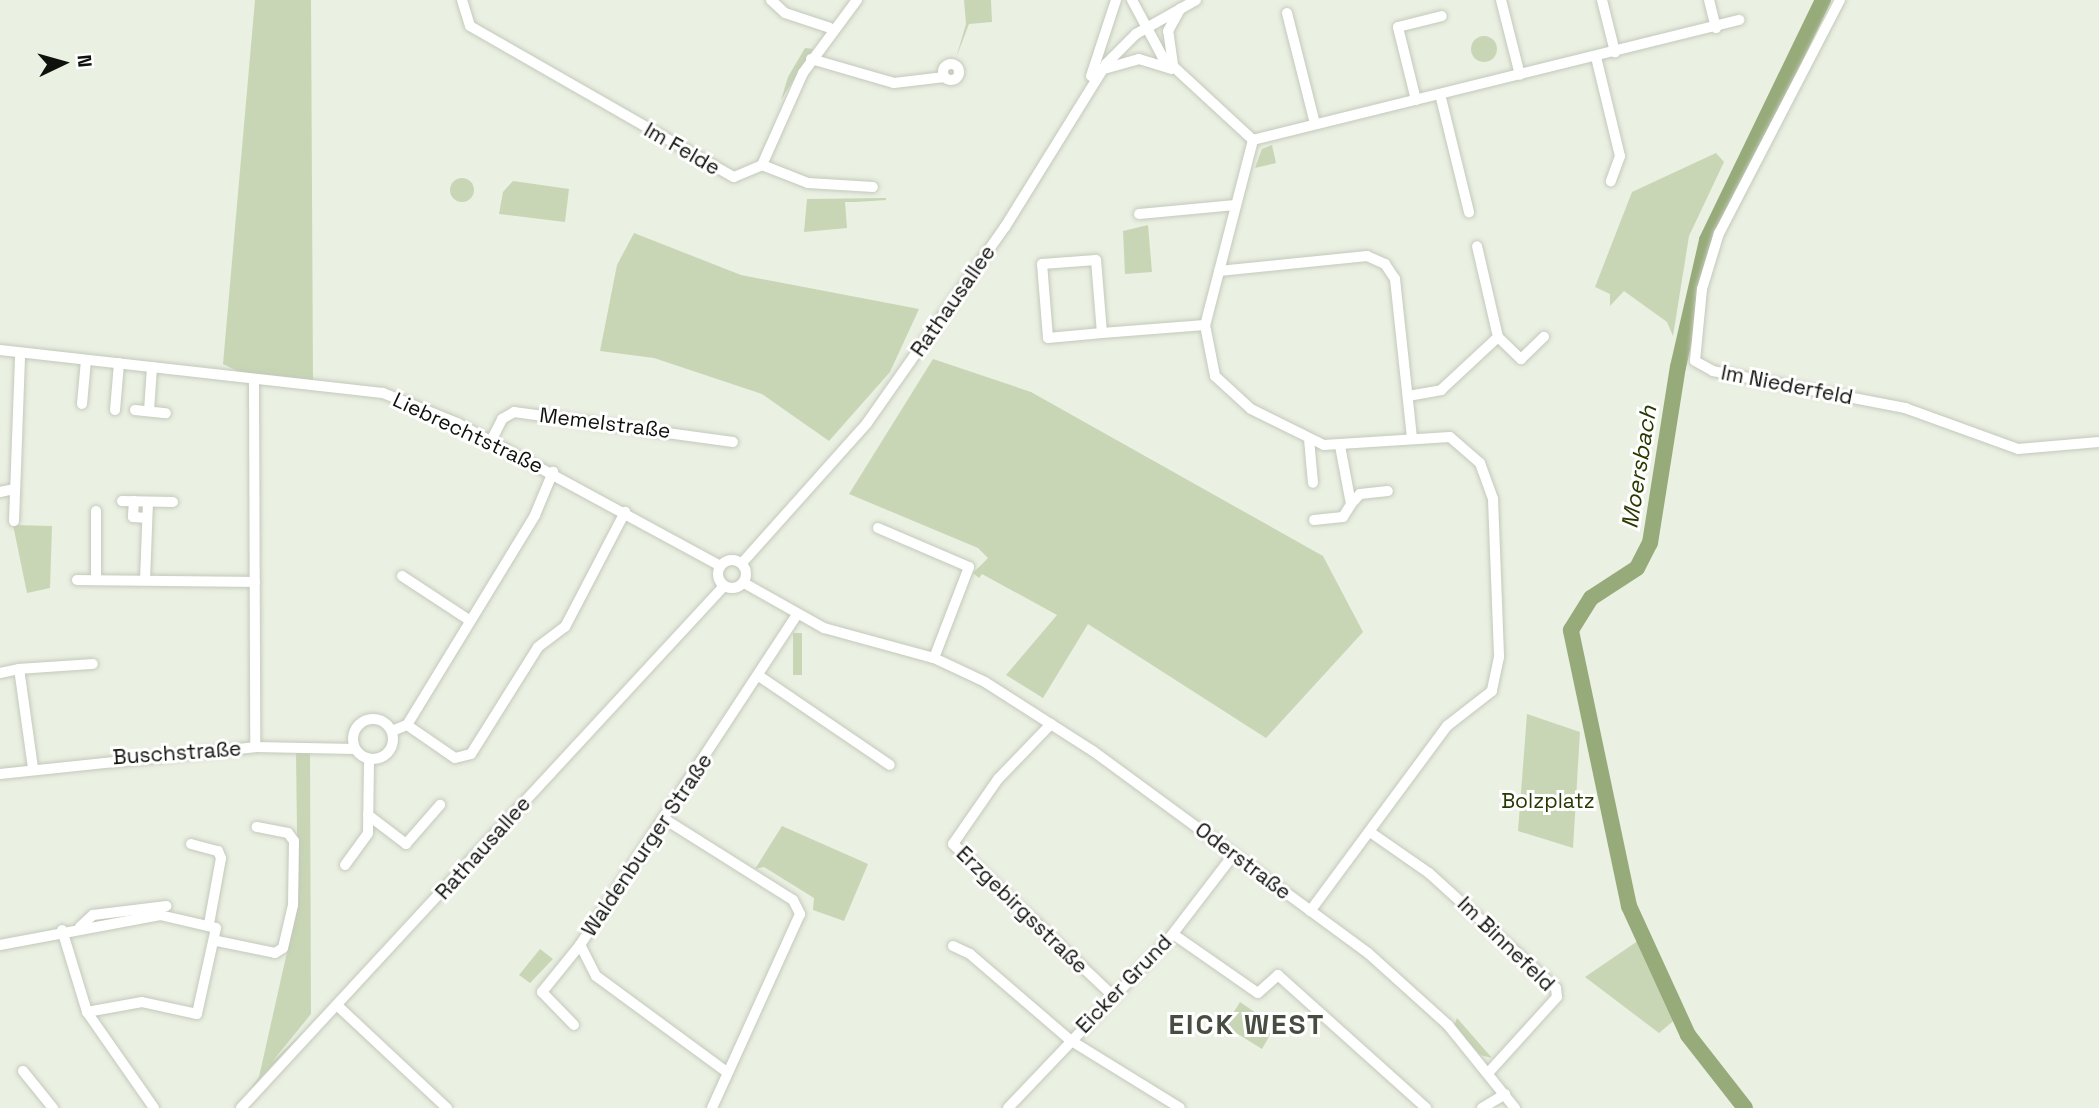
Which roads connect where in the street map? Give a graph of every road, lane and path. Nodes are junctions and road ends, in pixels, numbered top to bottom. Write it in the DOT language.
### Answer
graph roads {
  1 [pos="462,0"];
  2 [pos="771,0"];
  3 [pos="858,0"];
  4 [pos="1116,0"];
  5 [pos="1132,0"];
  6 [pos="1196,0"];
  7 [pos="1502,0"];
  8 [pos="1602,0"];
  9 [pos="1709,0"];
  10 [pos="1840,0"];
  11 [pos="1183,5"];
  12 [pos="1287,13"];
  13 [pos="1442,16"];
  14 [pos="1739,20"];
  15 [pos="1146,27"];
  16 [pos="830,28"];
  17 [pos="1716,28"];
  18 [pos="1615,52"];
  19 [pos="1596,57"];
  20 [pos="811,59"];
  21 [pos="1101,70"];
  22 [pos="1175,70"];
  23 [pos="1520,75"];
  24 [pos="945,77"];
  25 [pos="1085,92"];
  26 [pos="1440,94"];
  27 [pos="1416,100"];
  28 [pos="1315,124"];
  29 [pos="1254,140"];
  30 [pos="762,165"];
  31 [pos="1611,181"];
  32 [pos="873,187"];
  33 [pos="1236,205"];
  34 [pos="1469,212"];
  35 [pos="1139,214"];
  36 [pos="1477,246"];
  37 [pos="1219,271"];
  38 [pos="1205,325"];
  39 [pos="1102,333"];
  40 [pos="1498,337"];
  41 [pos="1544,337"];
  42 [pos="0,350"];
  43 [pos="20,357"];
  44 [pos="86,360"];
  45 [pos="119,363"];
  46 [pos="152,367"];
  47 [pos="254,379"];
  48 [pos="1408,396"];
  49 [pos="82,404"];
  50 [pos="115,410"];
  51 [pos="135,410"];
  52 [pos="149,411"];
  53 [pos="166,413"];
  54 [pos="1412,438"];
  55 [pos="1309,439"];
  56 [pos="491,441"];
  57 [pos="733,442"];
  58 [pos="2099,442"];
  59 [pos="1340,446"];
  60 [pos="553,472"];
  61 [pos="1313,483"];
  62 [pos="14,489"];
  63 [pos="1388,491"];
  64 [pos="0,492"];
  65 [pos="148,502"];
  66 [pos="173,502"];
  67 [pos="1351,504"];
  68 [pos="96,511"];
  69 [pos="625,512"];
  70 [pos="147,518"];
  71 [pos="1314,520"];
  72 [pos="13,521"];
  73 [pos="878,528"];
  74 [pos="742,563"];
  75 [pos="720,566"];
  76 [pos="402,576"];
  77 [pos="76,580"];
  78 [pos="96,580"];
  79 [pos="145,580"];
  80 [pos="255,582"];
  81 [pos="744,583"];
  82 [pos="724,586"];
  83 [pos="797,615"];
  84 [pos="469,620"];
  85 [pos="934,658"];
  86 [pos="93,664"];
  87 [pos="19,669"];
  88 [pos="0,673"];
  89 [pos="759,676"];
  90 [pos="1051,724"];
  91 [pos="407,725"];
  92 [pos="392,731"];
  93 [pos="255,747"];
  94 [pos="355,749"];
  95 [pos="369,759"];
  96 [pos="890,765"];
  97 [pos="33,768"];
  98 [pos="0,774"];
  99 [pos="440,806"];
  100 [pos="368,816"];
  101 [pos="666,820"];
  102 [pos="257,827"];
  103 [pos="1370,832"];
  104 [pos="191,845"];
  105 [pos="1234,854"];
  106 [pos="345,865"];
  107 [pos="166,906"];
  108 [pos="1310,911"];
  109 [pos="209,924"];
  110 [pos="80,927"];
  111 [pos="62,930"];
  112 [pos="1172,934"];
  113 [pos="217,941"];
  114 [pos="0,945"];
  115 [pos="580,946"];
  116 [pos="953,946"];
  117 [pos="1114,998"];
  118 [pos="339,1007"];
  119 [pos="88,1012"];
  120 [pos="574,1026"];
  121 [pos="1070,1040"];
  122 [pos="724,1070"];
  123 [pos="23,1071"];
  124 [pos="1489,1072"];
  125 [pos="1505,1094"];
  126 [pos="53,1108"];
  127 [pos="154,1108"];
  128 [pos="241,1108"];
  129 [pos="446,1108"];
  130 [pos="712,1108"];
  131 [pos="1008,1108"];
  132 [pos="1180,1108"];
  133 [pos="1426,1108"];
  134 [pos="1482,1108"];
  135 [pos="1515,1108"];
  1 -- 30 [label="street, Im Felde"];
  2 -- 16 [label="street"];
  3 -- 16 [label="street"];
  4 -- 25 [label="street"];
  5 -- 15 [label="street"];
  6 -- 11 [label="street, Rathausallee"];
  7 -- 23 [label="street"];
  8 -- 18 [label="street"];
  9 -- 17 [label="street"];
  10 -- 58 [label="street, Im Niederfeld"];
  11 -- 15 [label="street, Rathausallee"];
  11 -- 22 [label="street"];
  12 -- 28 [label="street"];
  13 -- 27 [label="street"];
  14 -- 17 [label="street"];
  15 -- 21 [label="street, Rathausallee"];
  15 -- 22 [label="street"];
  16 -- 20 [label="street"];
  17 -- 18 [label="street"];
  18 -- 19 [label="street"];
  19 -- 23 [label="street"];
  19 -- 31 [label="street"];
  20 -- 24 [label="street"];
  20 -- 30 [label="street"];
  21 -- 22 [label="street"];
  21 -- 25 [label="street, Rathausallee"];
  22 -- 29 [label="street"];
  23 -- 26 [label="street"];
  25 -- 74 [label="street, Rathausallee"];
  26 -- 27 [label="street"];
  26 -- 34 [label="street"];
  27 -- 28 [label="street"];
  28 -- 29 [label="street"];
  29 -- 33 [label="street"];
  30 -- 32 [label="street"];
  33 -- 35 [label="street"];
  33 -- 37 [label="street"];
  36 -- 40 [label="street"];
  37 -- 38 [label="street"];
  37 -- 48 [label="street"];
  38 -- 39 [label="street"];
  38 -- 55 [label="street"];
  39 -- 39 [label="street"];
  40 -- 41 [label="street"];
  40 -- 48 [label="street"];
  42 -- 43 [label="street, Liebrechtstraße"];
  43 -- 44 [label="street, Liebrechtstraße"];
  43 -- 62 [label="street"];
  44 -- 45 [label="street, Liebrechtstraße"];
  44 -- 49 [label="street"];
  45 -- 46 [label="street, Liebrechtstraße"];
  45 -- 50 [label="street"];
  46 -- 47 [label="street, Liebrechtstraße"];
  46 -- 52 [label="street"];
  47 -- 56 [label="street, Liebrechtstraße"];
  47 -- 80 [label="street"];
  48 -- 54 [label="street"];
  51 -- 52 [label="street"];
  52 -- 53 [label="street"];
  54 -- 59 [label="street"];
  54 -- 103 [label="street"];
  55 -- 59 [label="street"];
  55 -- 61 [label="street"];
  56 -- 57 [label="street, Memelstraße"];
  56 -- 60 [label="street, Liebrechtstraße"];
  59 -- 67 [label="street"];
  60 -- 69 [label="street, Liebrechtstraße"];
  60 -- 84 [label="street"];
  62 -- 64 [label="street"];
  62 -- 72 [label="street"];
  63 -- 67 [label="street"];
  65 -- 66 [label="street"];
  65 -- 70 [label="street"];
  65 -- 70 [label="street"];
  67 -- 71 [label="street"];
  68 -- 78 [label="street"];
  69 -- 75 [label="street, Liebrechtstraße"];
  69 -- 91 [label="street"];
  70 -- 79 [label="street"];
  73 -- 85 [label="street"];
  74 -- 75 [label="street"];
  74 -- 81 [label="street"];
  75 -- 82 [label="street"];
  76 -- 84 [label="street"];
  77 -- 78 [label="street"];
  78 -- 79 [label="street"];
  79 -- 80 [label="street"];
  80 -- 93 [label="street"];
  81 -- 82 [label="street"];
  81 -- 83 [label="street, Oderstraße"];
  82 -- 118 [label="street, Rathausallee"];
  83 -- 85 [label="street, Oderstraße"];
  83 -- 89 [label="street, Waldenburger Straße"];
  84 -- 91 [label="street"];
  85 -- 90 [label="street, Oderstraße"];
  86 -- 87 [label="street"];
  87 -- 88 [label="street"];
  87 -- 97 [label="street"];
  89 -- 96 [label="street"];
  89 -- 101 [label="street, Waldenburger Straße"];
  90 -- 105 [label="street, Oderstraße"];
  90 -- 117 [label="street, Erzgebirgsstraße"];
  91 -- 92 [label="street"];
  92 -- 94 [label="street"];
  92 -- 95 [label="street"];
  93 -- 94 [label="street, Buschstraße"];
  93 -- 97 [label="street, Buschstraße"];
  94 -- 95 [label="street"];
  95 -- 100 [label="street"];
  97 -- 98 [label="street, Buschstraße"];
  99 -- 100 [label="street"];
  100 -- 106 [label="street"];
  101 -- 115 [label="street, Waldenburger Straße"];
  101 -- 122 [label="street"];
  102 -- 113 [label="street"];
  103 -- 108 [label="street"];
  103 -- 124 [label="street, Im Binnefeld"];
  104 -- 109 [label="street"];
  105 -- 108 [label="street, Oderstraße"];
  105 -- 112 [label="street, Eicker Grund"];
  107 -- 110 [label="street"];
  108 -- 124 [label="street, Oderstraße"];
  109 -- 110 [label="street"];
  109 -- 113 [label="street"];
  110 -- 111 [label="street"];
  111 -- 114 [label="street"];
  111 -- 119 [label="street"];
  112 -- 117 [label="street, Eicker Grund"];
  112 -- 133 [label="street"];
  113 -- 119 [label="street"];
  115 -- 120 [label="street"];
  115 -- 122 [label="street, Waldenburger Straße"];
  116 -- 121 [label="street"];
  117 -- 121 [label="street, Eicker Grund"];
  118 -- 128 [label="street, Rathausallee"];
  118 -- 129 [label="street"];
  119 -- 127 [label="street"];
  121 -- 131 [label="street, Eicker Grund"];
  121 -- 132 [label="street"];
  122 -- 130 [label="street"];
  123 -- 126 [label="street"];
  124 -- 125 [label="street, Oderstraße"];
  125 -- 134 [label="street"];
  125 -- 135 [label="street, Oderstraße"];
}
